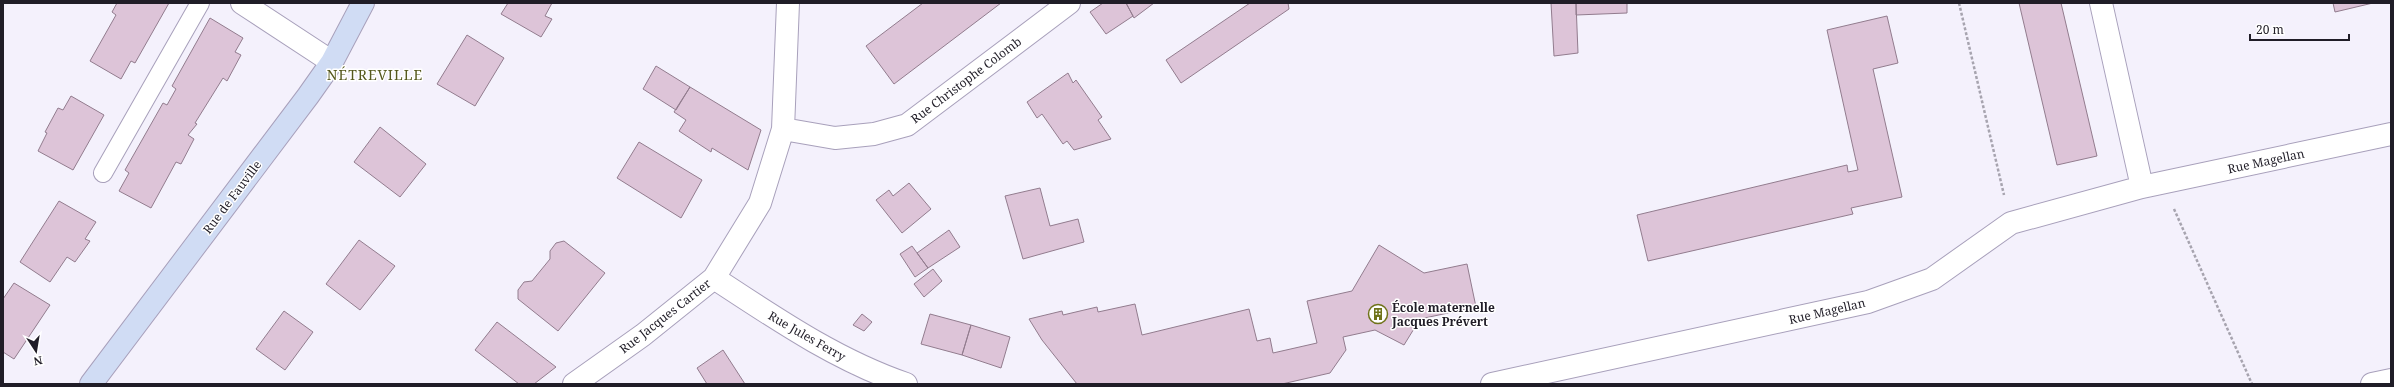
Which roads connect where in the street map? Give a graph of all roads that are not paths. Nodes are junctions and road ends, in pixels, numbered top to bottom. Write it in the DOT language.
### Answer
graph roads {
  1 [pos="200,3"];
  2 [pos="242,3"];
  3 [pos="363,3"];
  4 [pos="788,3"];
  5 [pos="1069,3"];
  6 [pos="2101,3"];
  7 [pos="332,62"];
  8 [pos="783,129"];
  9 [pos="2391,134"];
  10 [pos="103,173"];
  11 [pos="2152,185"];
  12 [pos="714,278"];
  13 [pos="2391,380"];
  14 [pos="91,384"];
  15 [pos="574,384"];
  16 [pos="906,384"];
  17 [pos="1492,384"];
  18 [pos="2372,384"];
  1 -- 10 [label="lane"];
  2 -- 7 [label="street"];
  3 -- 7 [label="main road, Rue de Fauville"];
  4 -- 8 [label="street, Rue Jacques Cartier"];
  5 -- 8 [label="street, Rue Christophe Colomb"];
  6 -- 11 [label="street"];
  7 -- 14 [label="main road, Rue de Fauville"];
  8 -- 12 [label="street, Rue Jacques Cartier"];
  9 -- 11 [label="street, Rue Magellan"];
  11 -- 17 [label="street, Rue Magellan"];
  12 -- 15 [label="street, Rue Jacques Cartier"];
  12 -- 16 [label="street, Rue Jules Ferry"];
  13 -- 18 [label="street"];
}
